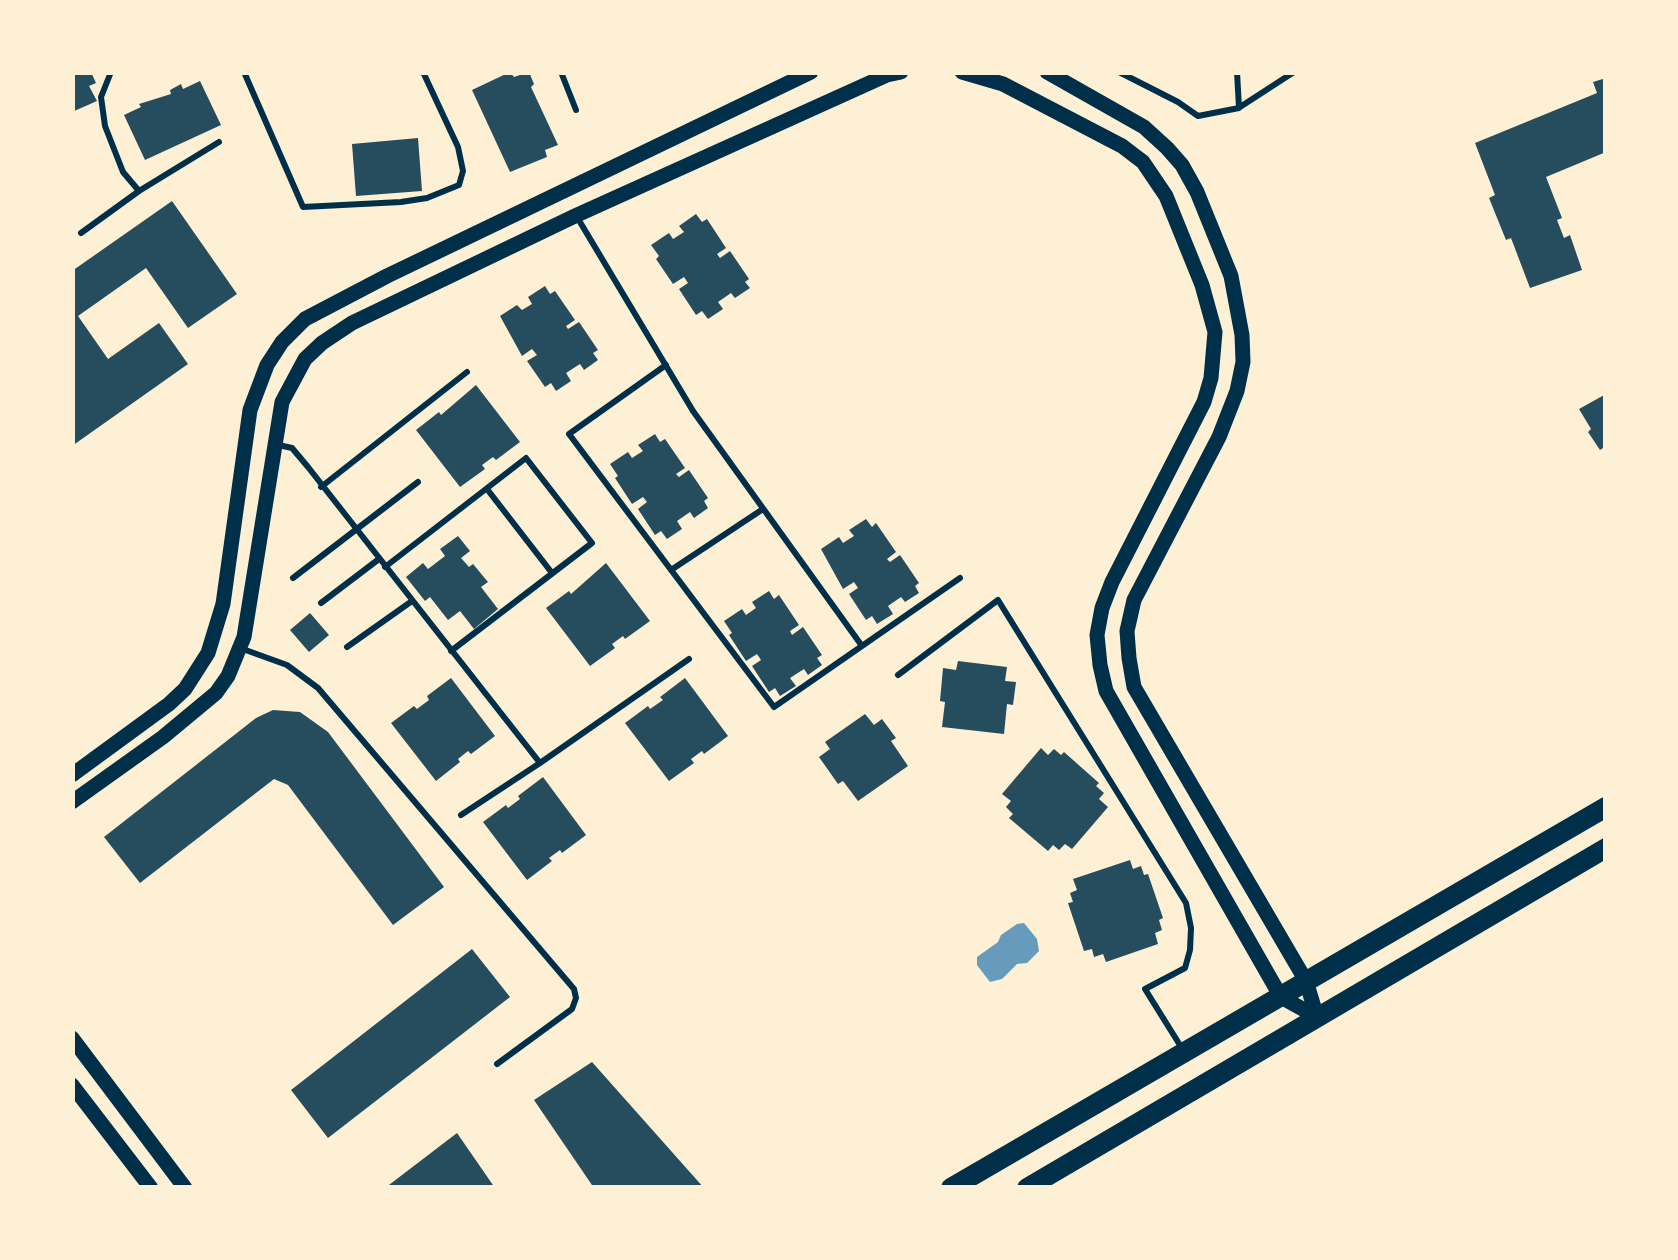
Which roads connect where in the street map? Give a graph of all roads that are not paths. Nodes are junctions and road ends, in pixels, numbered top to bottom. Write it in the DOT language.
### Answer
graph roads {
  1 [pos="111,72"];
  2 [pos="244,72"];
  3 [pos="422,72"];
  4 [pos="561,72"];
  5 [pos="811,72"];
  6 [pos="901,72"];
  7 [pos="962,72"];
  8 [pos="1047,72"];
  9 [pos="1119,72"];
  10 [pos="1237,72"];
  11 [pos="1294,72"];
  12 [pos="1239,108"];
  13 [pos="576,110"];
  14 [pos="219,142"];
  15 [pos="563,190"];
  16 [pos="140,191"];
  17 [pos="577,216"];
  18 [pos="81,232"];
  19 [pos="666,365"];
  20 [pos="467,372"];
  21 [pos="246,441"];
  22 [pos="273,444"];
  23 [pos="418,482"];
  24 [pos="321,487"];
  25 [pos="487,488"];
  26 [pos="763,508"];
  27 [pos="355,530"];
  28 [pos="378,559"];
  29 [pos="384,567"];
  30 [pos="671,570"];
  31 [pos="552,573"];
  32 [pos="293,578"];
  33 [pos="960,578"];
  34 [pos="412,601"];
  35 [pos="320,603"];
  36 [pos="348,646"];
  37 [pos="862,646"];
  38 [pos="240,648"];
  39 [pos="451,650"];
  40 [pos="689,658"];
  41 [pos="898,675"];
  42 [pos="540,762"];
  43 [pos="72,775"];
  44 [pos="72,802"];
  45 [pos="1606,807"];
  46 [pos="462,815"];
  47 [pos="1606,848"];
  48 [pos="1306,981"];
  49 [pos="1281,997"];
  50 [pos="1317,1017"];
  51 [pos="72,1038"];
  52 [pos="1184,1051"];
  53 [pos="497,1064"];
  54 [pos="72,1085"];
  55 [pos="152,1188"];
  56 [pos="185,1188"];
  57 [pos="950,1188"];
  58 [pos="1028,1188"];
  1 -- 16 [label="lane"];
  2 -- 3 [label="lane"];
  4 -- 13 [label="lane"];
  5 -- 15 [label="street"];
  6 -- 17 [label="street"];
  7 -- 49 [label="street"];
  8 -- 48 [label="street"];
  9 -- 12 [label="lane"];
  10 -- 12 [label="lane"];
  11 -- 12 [label="lane"];
  14 -- 16 [label="lane"];
  15 -- 17 [label="street"];
  15 -- 21 [label="street"];
  16 -- 18 [label="lane"];
  17 -- 19 [label="lane"];
  17 -- 22 [label="street"];
  19 -- 26 [label="lane"];
  19 -- 30 [label="lane"];
  20 -- 24 [label="lane"];
  21 -- 22 [label="street"];
  21 -- 43 [label="street"];
  22 -- 24 [label="lane"];
  22 -- 38 [label="street"];
  23 -- 27 [label="lane"];
  24 -- 27 [label="lane"];
  25 -- 29 [label="lane"];
  25 -- 31 [label="lane"];
  25 -- 31 [label="lane"];
  26 -- 30 [label="lane"];
  26 -- 37 [label="lane"];
  27 -- 28 [label="lane"];
  27 -- 32 [label="lane"];
  28 -- 29 [label="lane"];
  28 -- 35 [label="lane"];
  29 -- 34 [label="lane"];
  30 -- 37 [label="lane"];
  31 -- 39 [label="lane"];
  33 -- 37 [label="lane"];
  34 -- 36 [label="lane"];
  34 -- 39 [label="lane"];
  38 -- 44 [label="street"];
  38 -- 53 [label="lane"];
  39 -- 42 [label="lane"];
  40 -- 42 [label="lane"];
  41 -- 52 [label="lane"];
  42 -- 46 [label="lane"];
  45 -- 48 [label="main road"];
  47 -- 50 [label="main road"];
  48 -- 49 [label="main road"];
  48 -- 50 [label="street"];
  49 -- 50 [label="street"];
  49 -- 52 [label="main road"];
  50 -- 58 [label="main road"];
  51 -- 56 [label="street"];
  52 -- 57 [label="main road"];
  54 -- 55 [label="street"];
}
